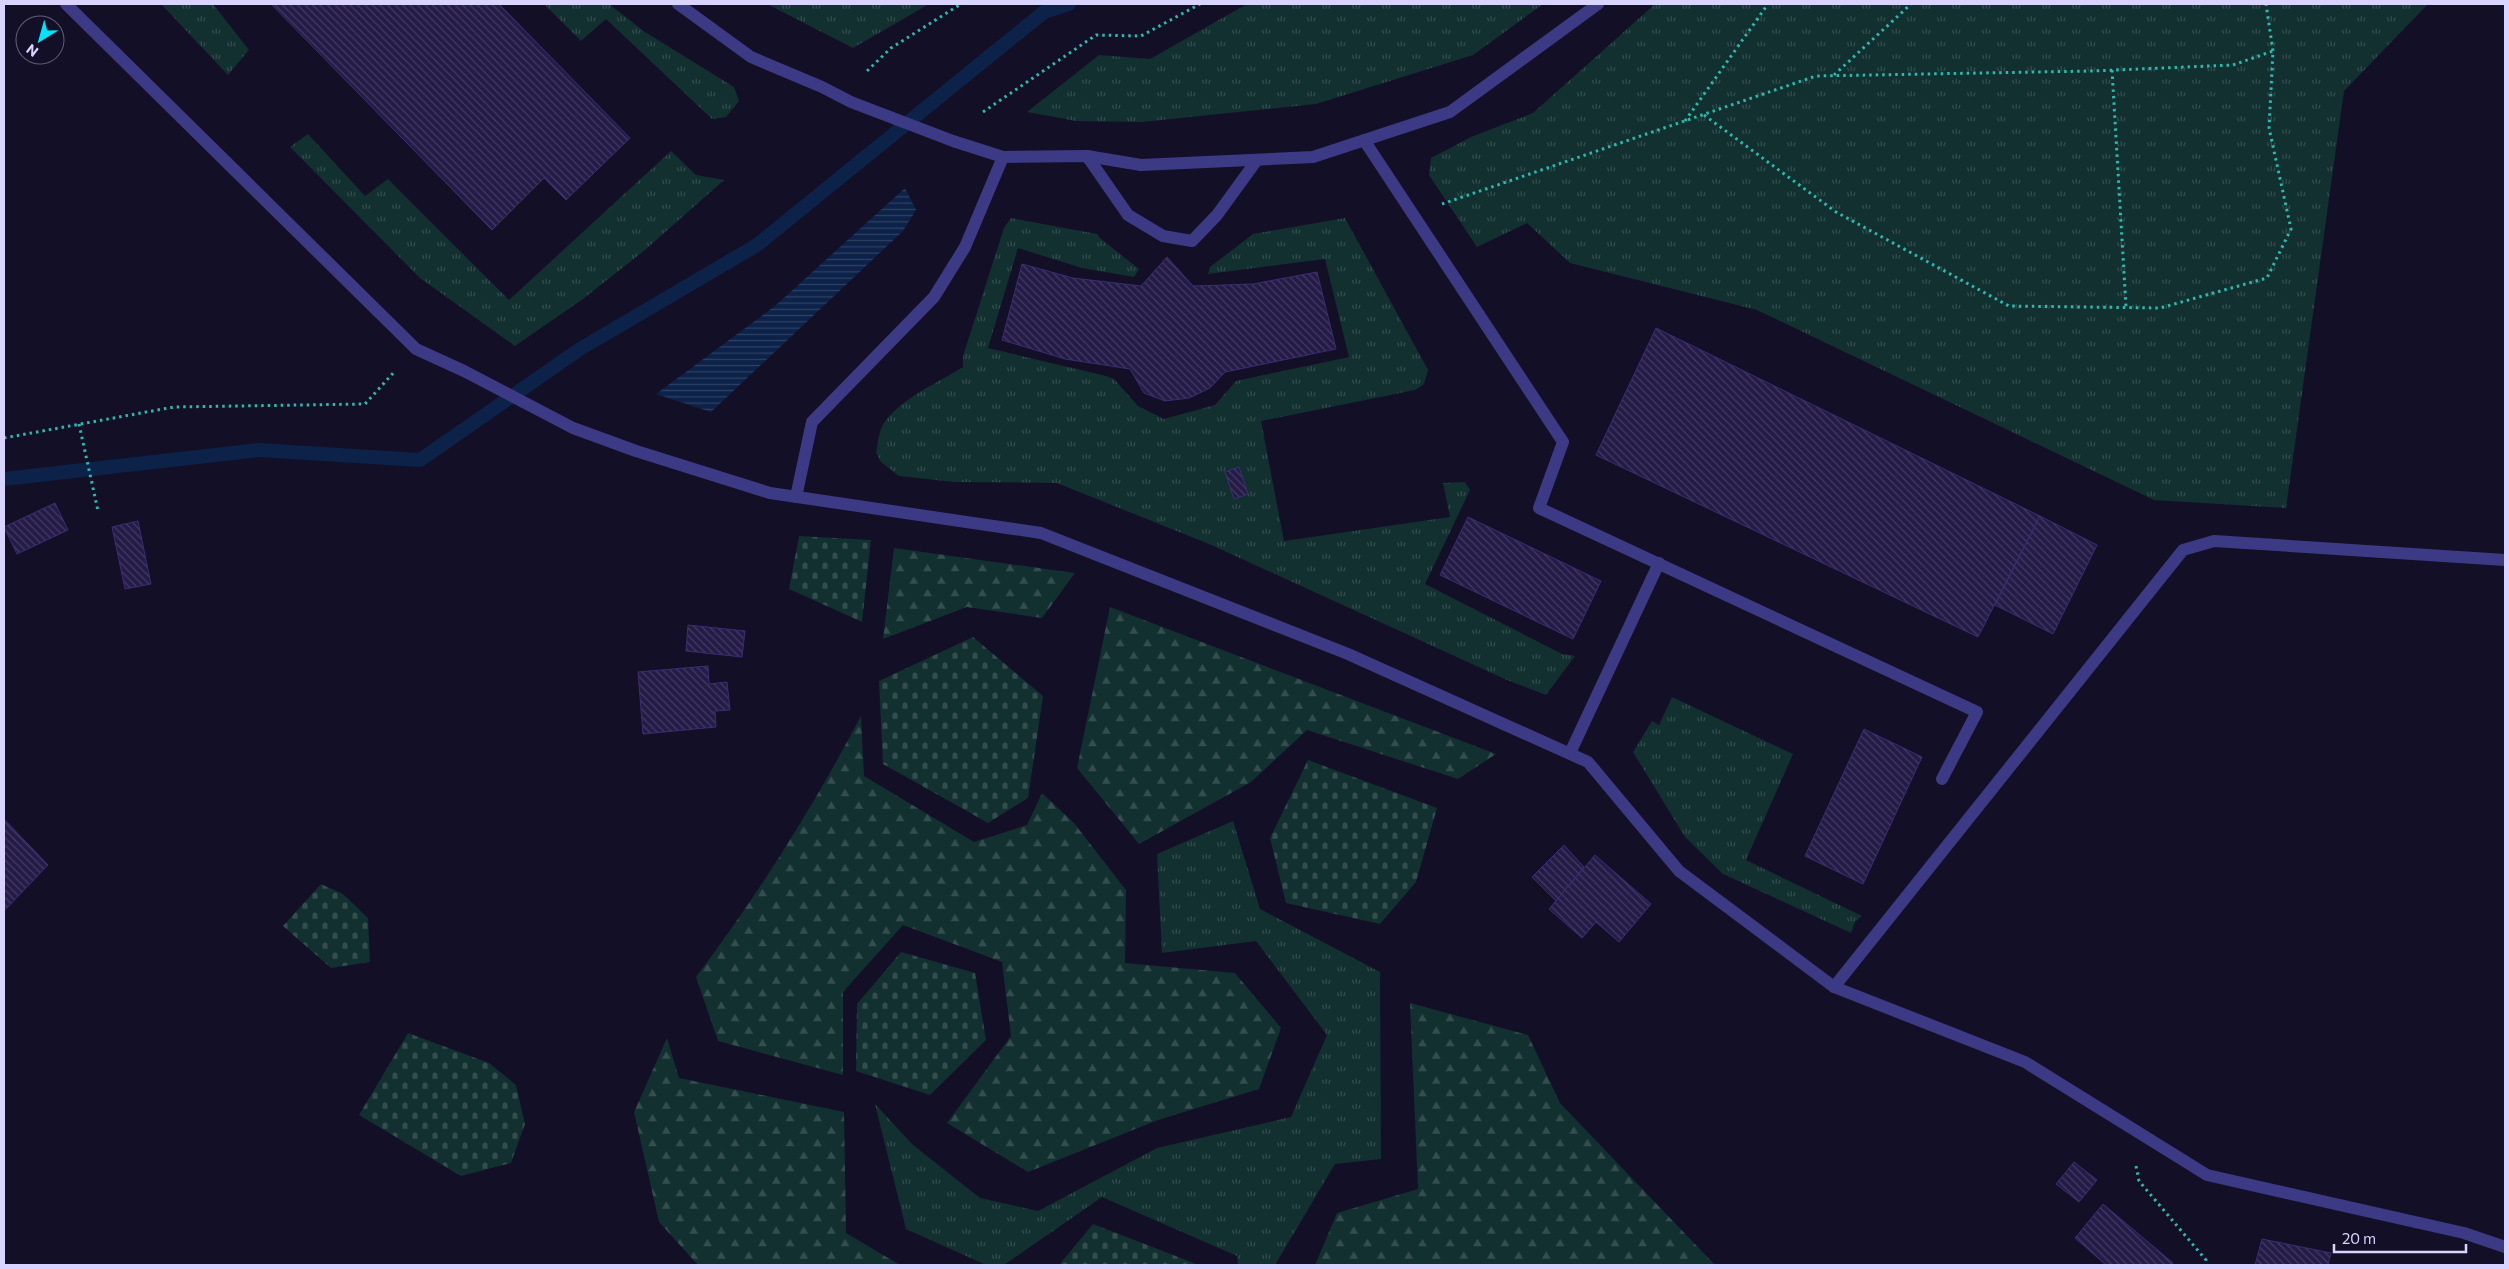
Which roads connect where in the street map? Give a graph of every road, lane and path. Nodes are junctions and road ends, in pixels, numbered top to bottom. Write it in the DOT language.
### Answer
graph roads {
  1 [pos="66,4"];
  2 [pos="678,4"];
  3 [pos="961,4"];
  4 [pos="1200,4"];
  5 [pos="1598,4"];
  6 [pos="1768,4"];
  7 [pos="1911,4"];
  8 [pos="2266,4"];
  9 [pos="2273,51"];
  10 [pos="2112,70"];
  11 [pos="867,71"];
  12 [pos="1833,75"];
  13 [pos="983,112"];
  14 [pos="1704,115"];
  15 [pos="1684,121"];
  16 [pos="1364,140"];
  17 [pos="1004,156"];
  18 [pos="1087,156"];
  19 [pos="1257,160"];
  20 [pos="1412,214"];
  21 [pos="2126,307"];
  22 [pos="416,349"];
  23 [pos="79,424"];
  24 [pos="4,438"];
  25 [pos="796,497"];
  26 [pos="98,511"];
  27 [pos="2505,560"];
  28 [pos="1659,563"];
  29 [pos="1570,753"];
  30 [pos="1942,780"];
  31 [pos="1834,987"];
  32 [pos="2129,1126"];
  33 [pos="2505,1247"];
  34 [pos="2205,1265"];
  1 -- 22 [label="street"];
  2 -- 17 [label="street"];
  3 -- 11 [label="path"];
  4 -- 13 [label="path"];
  5 -- 16 [label="street"];
  6 -- 15 [label="path"];
  7 -- 12 [label="path"];
  8 -- 9 [label="path"];
  9 -- 10 [label="path"];
  9 -- 21 [label="path"];
  10 -- 12 [label="path"];
  10 -- 21 [label="path"];
  12 -- 14 [label="path"];
  14 -- 15 [label="path"];
  14 -- 21 [label="path"];
  15 -- 20 [label="path"];
  16 -- 19 [label="street"];
  16 -- 20 [label="street"];
  17 -- 18 [label="street"];
  17 -- 25 [label="street"];
  18 -- 19 [label="street"];
  18 -- 19 [label="street"];
  20 -- 28 [label="street"];
  22 -- 23 [label="path"];
  22 -- 25 [label="street"];
  23 -- 24 [label="path"];
  23 -- 26 [label="path"];
  25 -- 29 [label="street"];
  27 -- 31 [label="street"];
  28 -- 29 [label="street"];
  28 -- 30 [label="street"];
  29 -- 31 [label="street"];
  31 -- 32 [label="street"];
  32 -- 33 [label="street"];
  32 -- 34 [label="path"];
}
